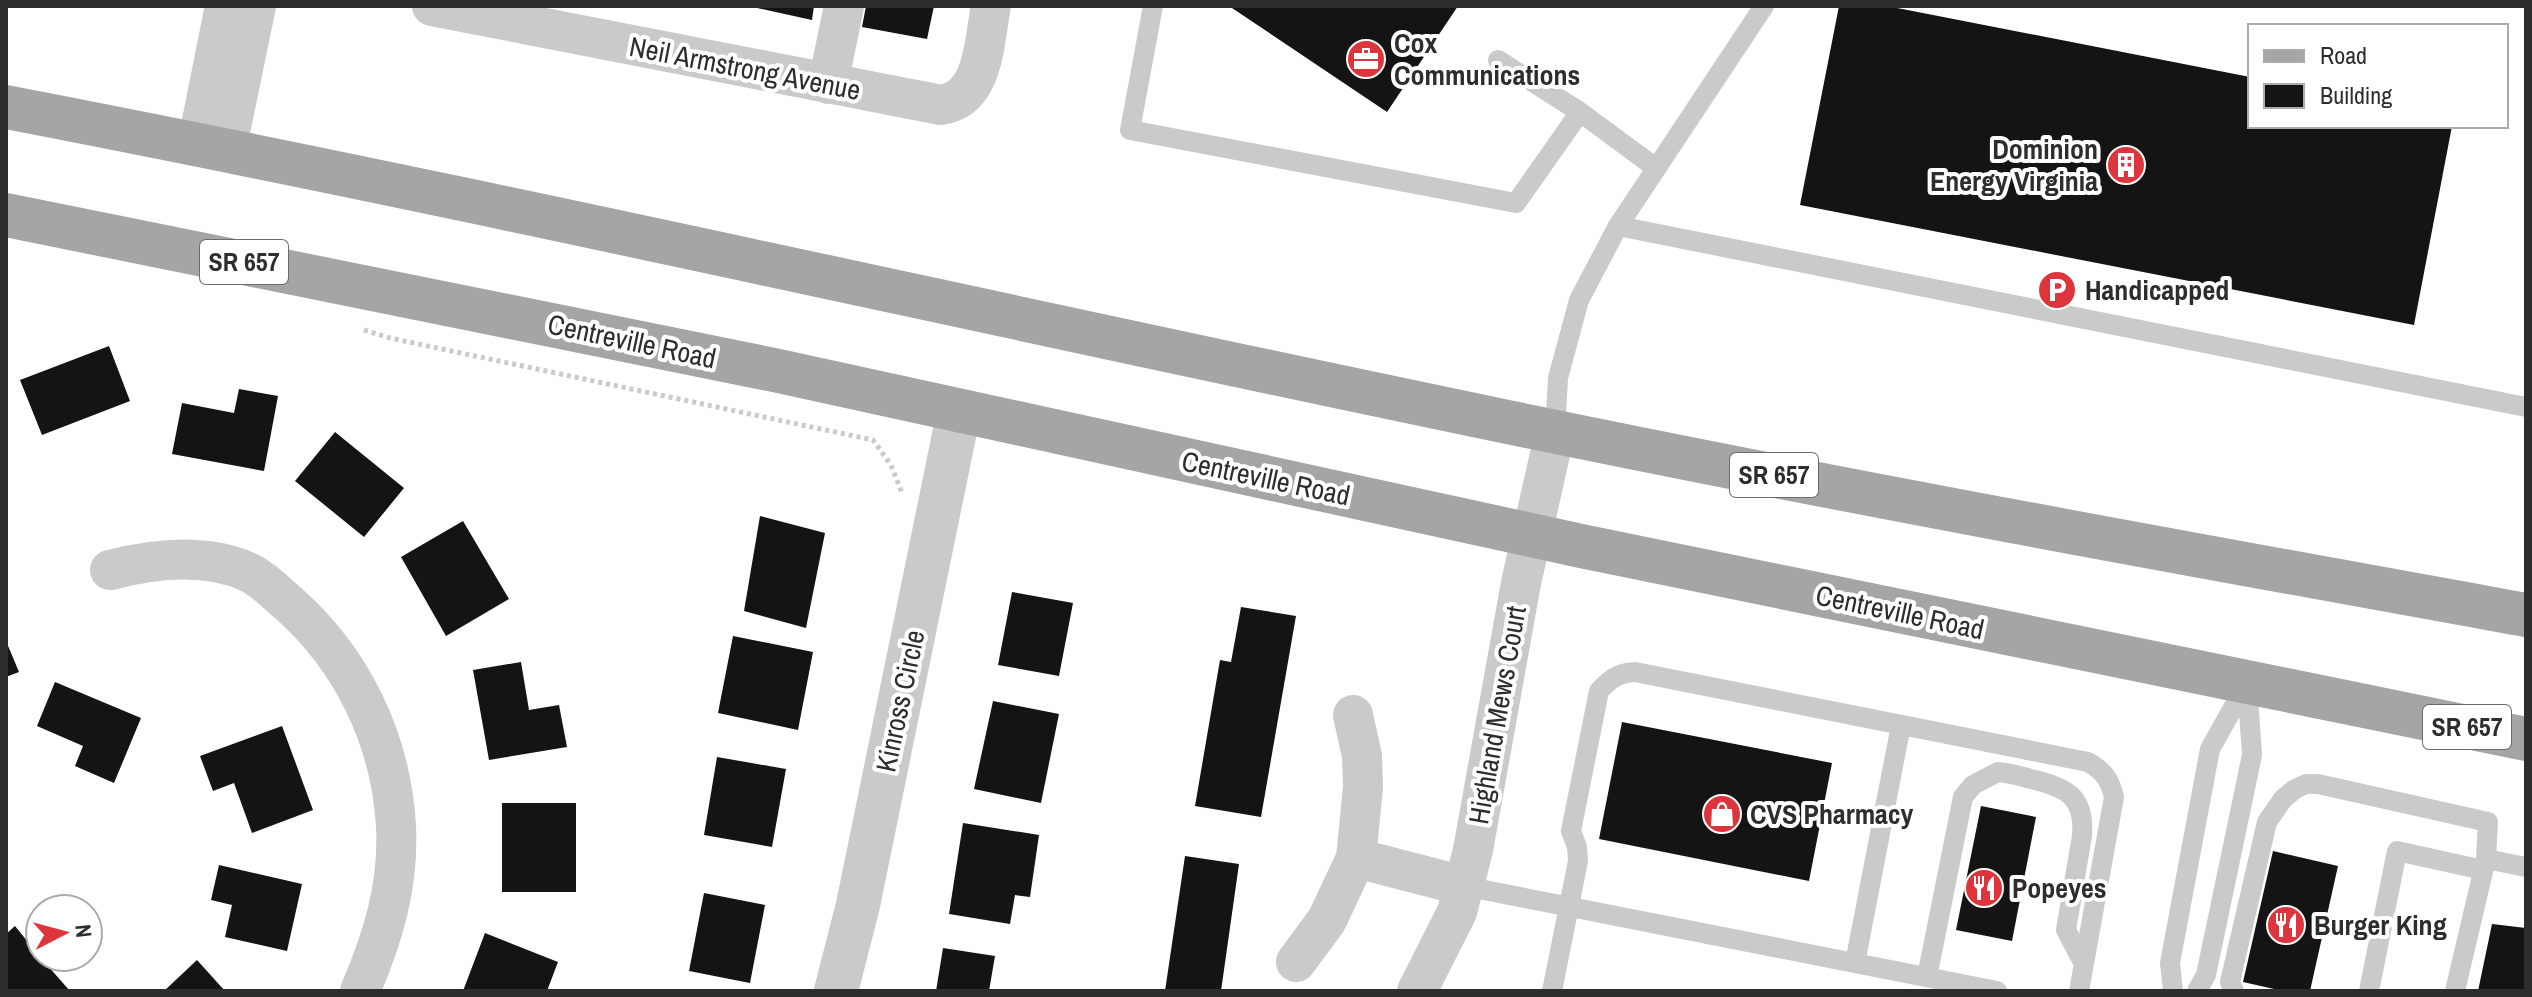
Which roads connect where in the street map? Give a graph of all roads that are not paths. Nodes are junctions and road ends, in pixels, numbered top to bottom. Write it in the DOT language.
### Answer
graph roads {
  1 [pos="225,6"];
  2 [pos="256,6"];
  3 [pos="432,6"];
  4 [pos="844,6"];
  5 [pos="991,6"];
  6 [pos="1153,6"];
  7 [pos="1764,6"];
  8 [pos="1498,60"];
  9 [pos="828,84"];
  10 [pos="6,107"];
  11 [pos="1580,112"];
  12 [pos="211,148"];
  13 [pos="1656,168"];
  14 [pos="6,215"];
  15 [pos="1618,226"];
  16 [pos="2526,407"];
  17 [pos="959,411"];
  18 [pos="1555,432"];
  19 [pos="1531,535"];
  20 [pos="110,570"];
  21 [pos="2526,615"];
  22 [pos="2247,683"];
  23 [pos="1353,715"];
  24 [pos="1901,725"];
  25 [pos="2526,739"];
  26 [pos="1356,858"];
  27 [pos="2484,865"];
  28 [pos="2526,867"];
  29 [pos="1464,886"];
  30 [pos="1568,907"];
  31 [pos="1296,962"];
  32 [pos="1855,963"];
  33 [pos="2084,964"];
  34 [pos="1927,977"];
  35 [pos="1959,987"];
  36 [pos="360,991"];
  37 [pos="836,991"];
  38 [pos="1417,991"];
  39 [pos="1552,991"];
  40 [pos="1997,991"];
  41 [pos="2079,991"];
  42 [pos="2173,991"];
  43 [pos="2197,991"];
  44 [pos="2234,991"];
  45 [pos="2369,991"];
  46 [pos="2455,991"];
  1 -- 12 [label="street"];
  2 -- 12 [label="street"];
  3 -- 9 [label="street, Neil Armstrong Avenue"];
  4 -- 9 [label="street"];
  5 -- 9 [label="street, Neil Armstrong Avenue"];
  6 -- 11 [label="lane"];
  7 -- 13 [label="lane"];
  8 -- 11 [label="lane"];
  10 -- 12 [label="main road, SR 657"];
  11 -- 13 [label="lane"];
  12 -- 18 [label="main road, SR 657"];
  13 -- 15 [label="lane"];
  14 -- 17 [label="main road, Centreville Road / SR 657"];
  15 -- 16 [label="lane"];
  15 -- 18 [label="lane"];
  17 -- 19 [label="main road, Centreville Road / SR 657"];
  17 -- 37 [label="street, Kinross Circle"];
  18 -- 19 [label="street, Highland Mews Court"];
  18 -- 21 [label="main road, SR 657"];
  19 -- 22 [label="main road, Centreville Road / SR 657"];
  19 -- 29 [label="street, Highland Mews Court"];
  20 -- 36 [label="street"];
  22 -- 25 [label="main road, Centreville Road / SR 657"];
  22 -- 42 [label="lane"];
  22 -- 43 [label="lane"];
  23 -- 26 [label="street"];
  24 -- 30 [label="lane"];
  24 -- 32 [label="lane"];
  24 -- 33 [label="lane"];
  26 -- 29 [label="street"];
  26 -- 31 [label="street"];
  27 -- 28 [label="lane"];
  27 -- 44 [label="lane"];
  27 -- 45 [label="lane"];
  27 -- 46 [label="lane"];
  29 -- 30 [label="lane"];
  29 -- 38 [label="street, Highland Mews Court"];
  30 -- 32 [label="lane"];
  30 -- 39 [label="lane"];
  32 -- 34 [label="lane"];
  33 -- 34 [label="lane"];
  33 -- 41 [label="lane"];
  34 -- 35 [label="lane"];
  35 -- 40 [label="lane"];
}
